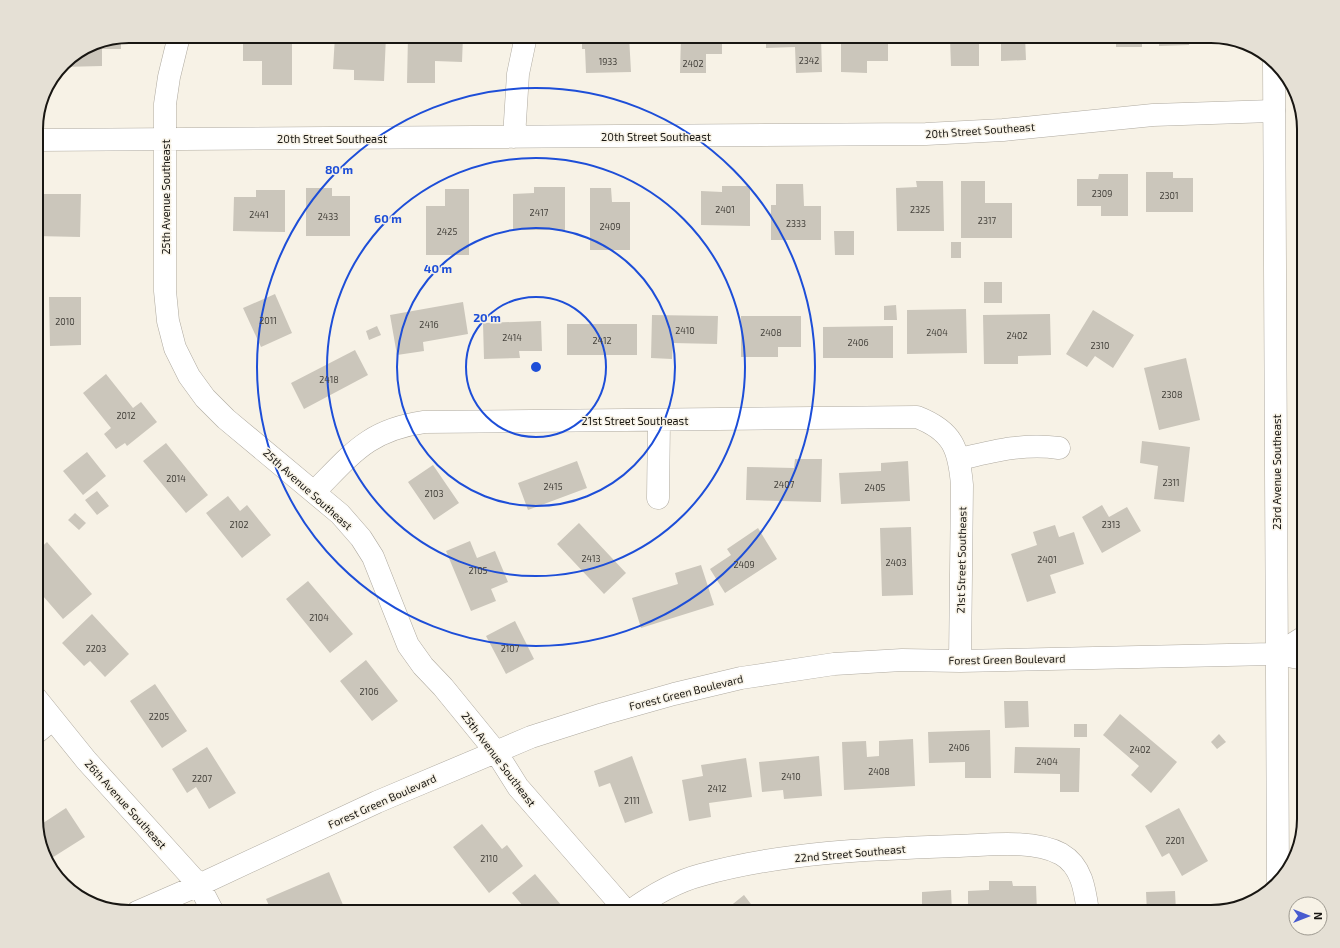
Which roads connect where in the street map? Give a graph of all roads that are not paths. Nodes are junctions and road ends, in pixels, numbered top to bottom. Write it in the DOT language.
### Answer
graph roads {
  1 [pos="177,43"];
  2 [pos="525,43"];
  3 [pos="1274,70"];
  4 [pos="1274,111"];
  5 [pos="514,137"];
  6 [pos="165,139"];
  7 [pos="43,140"];
  8 [pos="659,421"];
  9 [pos="1059,448"];
  10 [pos="960,460"];
  11 [pos="314,492"];
  12 [pos="658,498"];
  13 [pos="1297,641"];
  14 [pos="1277,654"];
  15 [pos="1297,658"];
  16 [pos="960,661"];
  17 [pos="43,707"];
  18 [pos="53,719"];
  19 [pos="43,727"];
  20 [pos="496,752"];
  21 [pos="1278,872"];
  22 [pos="199,885"];
  23 [pos="153,905"];
  24 [pos="209,905"];
  25 [pos="622,905"];
  26 [pos="637,905"];
  27 [pos="1087,905"];
  1 -- 6 [label="street, 25th Avenue Southeast"];
  2 -- 5 [label="street"];
  3 -- 4 [label="street, 23rd Avenue Southeast"];
  4 -- 5 [label="street, 20th Street Southeast"];
  4 -- 14 [label="street, 23rd Avenue Southeast"];
  5 -- 6 [label="street, 20th Street Southeast"];
  6 -- 7 [label="street, 20th Street Southeast"];
  6 -- 11 [label="street, 25th Avenue Southeast"];
  8 -- 10 [label="street, 21st Street Southeast"];
  8 -- 11 [label="street, 21st Street Southeast"];
  8 -- 12 [label="street"];
  9 -- 10 [label="street"];
  10 -- 16 [label="street, 21st Street Southeast"];
  11 -- 20 [label="street, 25th Avenue Southeast"];
  13 -- 14 [label="street"];
  14 -- 15 [label="street"];
  14 -- 16 [label="street, Forest Green Boulevard"];
  14 -- 21 [label="street, 23rd Avenue Southeast"];
  16 -- 20 [label="street, Forest Green Boulevard"];
  17 -- 18 [label="street, 26th Avenue Southeast"];
  18 -- 19 [label="street"];
  18 -- 22 [label="street, 26th Avenue Southeast"];
  20 -- 22 [label="street, Forest Green Boulevard"];
  20 -- 25 [label="street, 25th Avenue Southeast"];
  22 -- 23 [label="street, Forest Green Boulevard"];
  22 -- 24 [label="street, 26th Avenue Southeast"];
  26 -- 27 [label="street, 22nd Street Southeast"];
}
